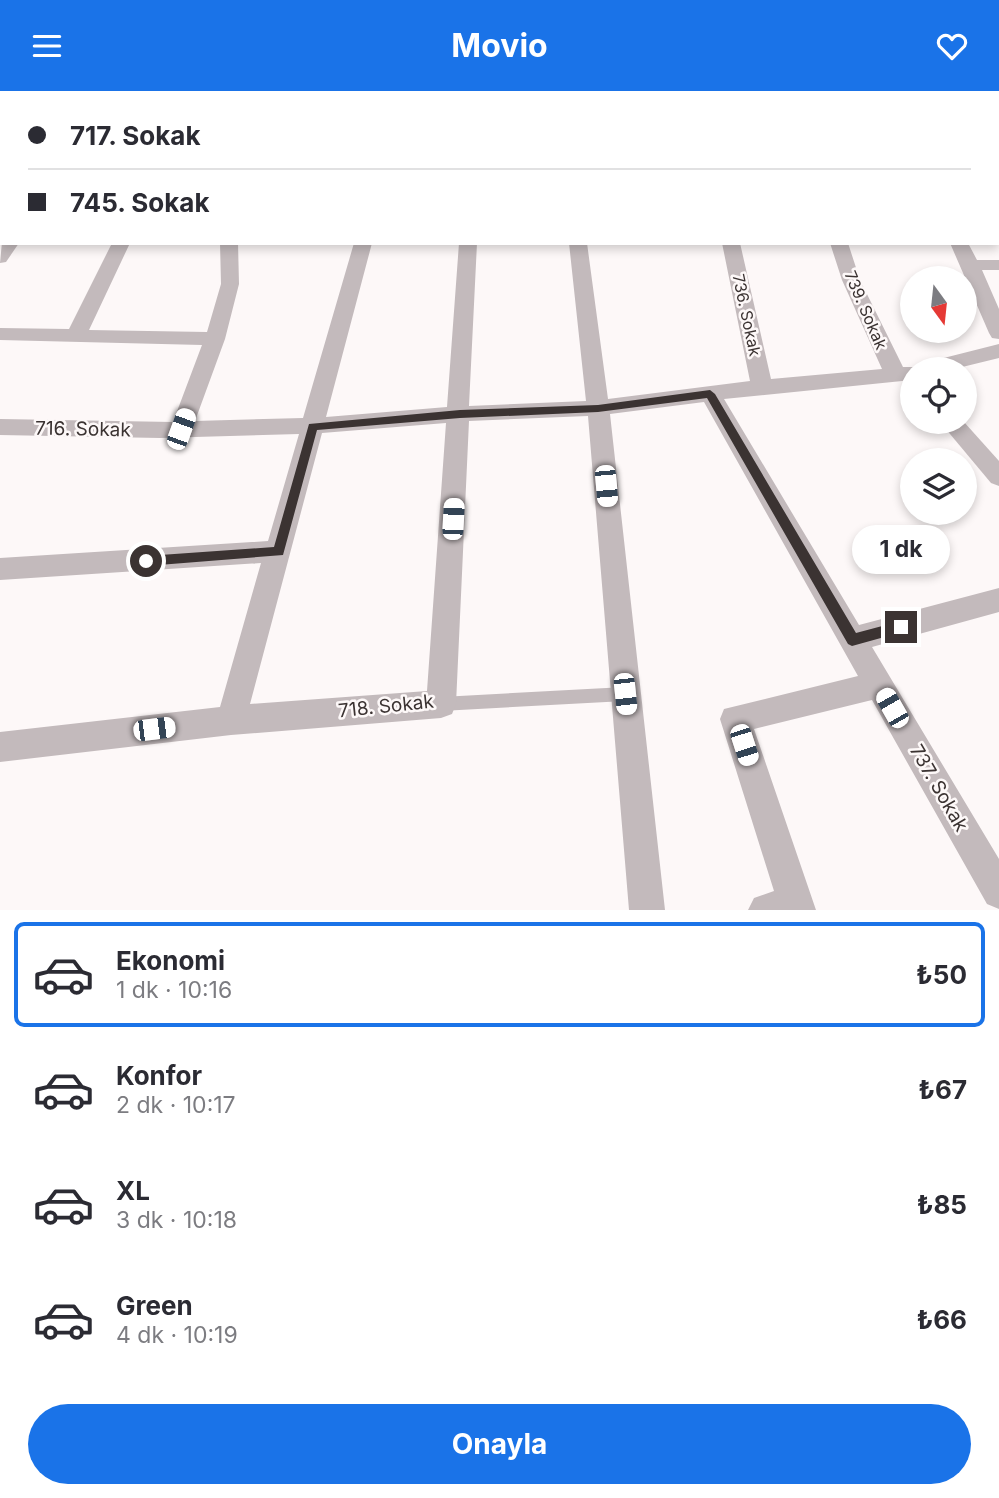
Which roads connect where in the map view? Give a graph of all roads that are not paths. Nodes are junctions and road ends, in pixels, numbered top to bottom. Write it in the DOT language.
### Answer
graph roads {
  1 [pos="120,245"];
  2 [pos="229,245"];
  3 [pos="362,245"];
  4 [pos="468,245"];
  5 [pos="578,245"];
  6 [pos="731,245"];
  7 [pos="840,245"];
  8 [pos="960,245"];
  9 [pos="971,265"];
  10 [pos="999,265"];
  11 [pos="999,333"];
  12 [pos="0,334"];
  13 [pos="76,336"];
  14 [pos="215,339"];
  15 [pos="999,351"];
  16 [pos="900,357"];
  17 [pos="976,357"];
  18 [pos="900,375"];
  19 [pos="762,387"];
  20 [pos="710,394"];
  21 [pos="598,408"];
  22 [pos="460,414"];
  23 [pos="313,426"];
  24 [pos="0,427"];
  25 [pos="181,429"];
  26 [pos="963,434"];
  27 [pos="994,465"];
  28 [pos="279,551"];
  29 [pos="0,569"];
  30 [pos="999,600"];
  31 [pos="852,640"];
  32 [pos="879,685"];
  33 [pos="625,694"];
  34 [pos="441,704"];
  35 [pos="232,720"];
  36 [pos="0,747"];
  37 [pos="999,892"];
  38 [pos="787,908"];
  39 [pos="647,910"];
  1 -- 13 [label="street"];
  2 -- 14 [label="street"];
  3 -- 23 [label="street"];
  4 -- 22 [label="street, 718. Sokak"];
  5 -- 21 [label="street"];
  6 -- 19 [label="street, 736. Sokak"];
  7 -- 16 [label="street, 739. Sokak"];
  8 -- 9 [label="street"];
  9 -- 10 [label="street"];
  9 -- 11 [label="street"];
  12 -- 13 [label="street"];
  13 -- 14 [label="street"];
  14 -- 25 [label="street"];
  15 -- 17 [label="street, 716. Sokak"];
  18 -- 19 [label="street, 716. Sokak"];
  19 -- 20 [label="street, 716. Sokak"];
  20 -- 21 [label="street, 716. Sokak"];
  20 -- 31 [label="street, 737. Sokak"];
  21 -- 22 [label="street, 716. Sokak"];
  21 -- 33 [label="street"];
  22 -- 23 [label="street, 716. Sokak"];
  22 -- 34 [label="street, 718. Sokak"];
  23 -- 25 [label="street, 716. Sokak"];
  23 -- 28 [label="street"];
  24 -- 25 [label="street, 716. Sokak"];
  26 -- 27 [label="street"];
  28 -- 29 [label="street"];
  28 -- 35 [label="street"];
  30 -- 31 [label="street"];
  31 -- 32 [label="street, 737. Sokak"];
  32 -- 37 [label="street, 737. Sokak"];
  32 -- 38 [label="street"];
  33 -- 34 [label="lane"];
  33 -- 39 [label="street"];
  34 -- 35 [label="street, 718. Sokak"];
  35 -- 36 [label="street, 718. Sokak"];
}
